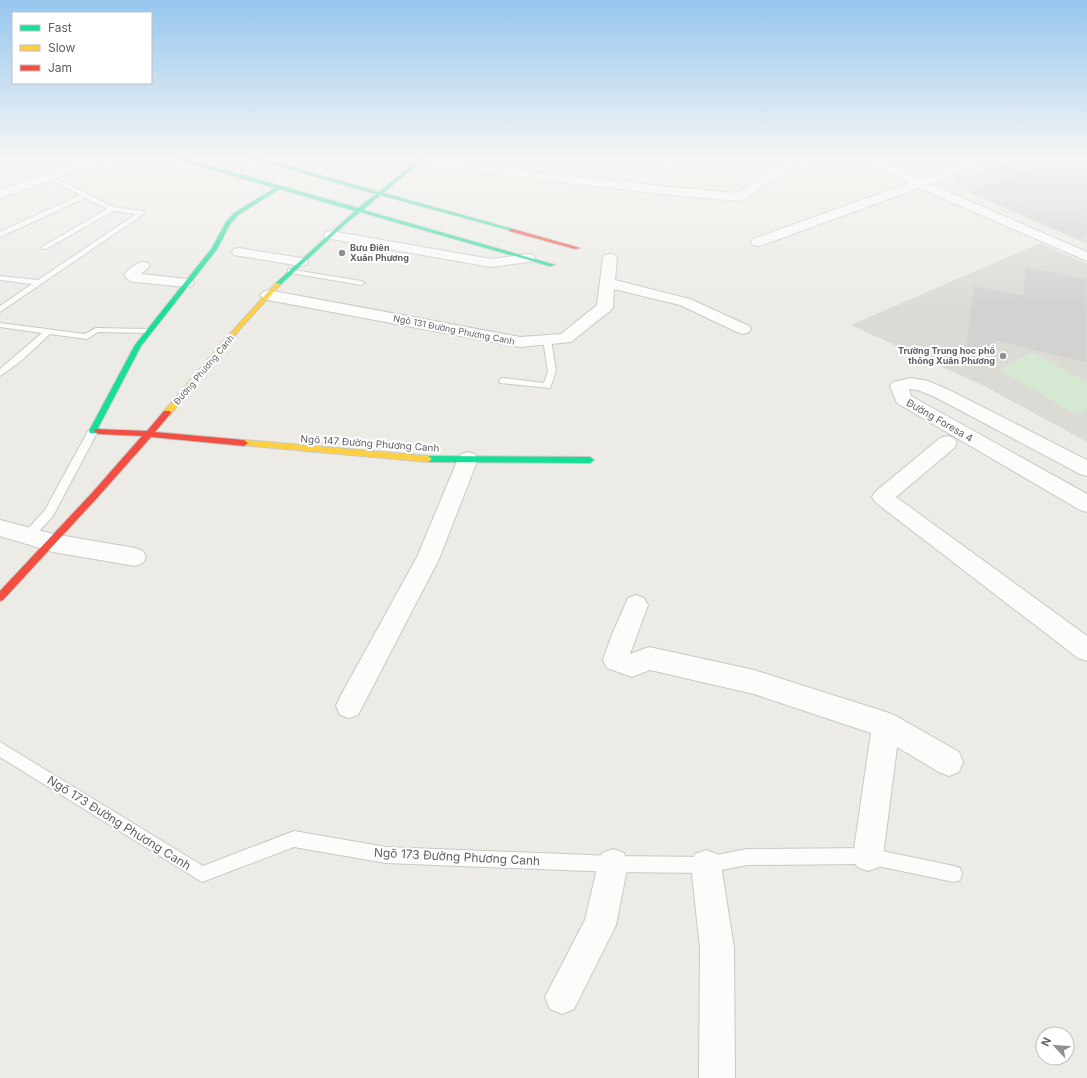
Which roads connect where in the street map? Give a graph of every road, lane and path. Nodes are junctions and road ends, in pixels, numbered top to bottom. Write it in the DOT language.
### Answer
graph roads {
  1 [pos="57,208"];
  2 [pos="245,208"];
  3 [pos="353,208"];
  4 [pos="437,208"];
  5 [pos="851,208"];
  6 [pos="974,208"];
  7 [pos="112,209"];
  8 [pos="359,210"];
  9 [pos="0,235"];
  10 [pos="330,235"];
  11 [pos="758,242"];
  12 [pos="44,248"];
  13 [pos="577,248"];
  14 [pos="239,252"];
  15 [pos="1087,257"];
  16 [pos="528,258"];
  17 [pos="610,258"];
  18 [pos="552,265"];
  19 [pos="143,266"];
  20 [pos="296,267"];
  21 [pos="0,278"];
  22 [pos="39,282"];
  23 [pos="187,283"];
  24 [pos="361,283"];
  25 [pos="607,283"];
  26 [pos="268,295"];
  27 [pos="0,310"];
  28 [pos="0,325"];
  29 [pos="743,329"];
  30 [pos="49,331"];
  31 [pos="149,331"];
  32 [pos="547,340"];
  33 [pos="0,373"];
  34 [pos="503,381"];
  35 [pos="93,431"];
  36 [pos="150,434"];
  37 [pos="947,443"];
  38 [pos="468,459"];
  39 [pos="590,460"];
  40 [pos="1087,468"];
  41 [pos="1087,504"];
  42 [pos="0,528"];
  43 [pos="28,536"];
  44 [pos="53,543"];
  45 [pos="135,557"];
  46 [pos="0,597"];
  47 [pos="636,605"];
  48 [pos="1087,650"];
  49 [pos="349,706"];
  50 [pos="886,725"];
  51 [pos="0,749"];
  52 [pos="949,762"];
  53 [pos="868,856"];
  54 [pos="613,864"];
  55 [pos="706,865"];
  56 [pos="954,874"];
  57 [pos="562,997"];
  58 [pos="717,1078"];
  1 -- 9 [label="lane"];
  2 -- 23 [label="street"];
  3 -- 8 [label="street"];
  4 -- 13 [label="street"];
  5 -- 11 [label="street"];
  6 -- 15 [label="street"];
  7 -- 12 [label="lane"];
  7 -- 22 [label="lane"];
  8 -- 10 [label="street, Đường Phương Canh"];
  8 -- 16 [label="street"];
  10 -- 16 [label="street"];
  10 -- 20 [label="street, Đường Phương Canh"];
  14 -- 20 [label="street"];
  16 -- 18 [label="street"];
  17 -- 25 [label="street, Ngõ 131 Đường Phương Canh"];
  19 -- 23 [label="street"];
  20 -- 24 [label="lane"];
  20 -- 26 [label="street, Đường Phương Canh"];
  21 -- 22 [label="lane"];
  22 -- 27 [label="lane"];
  23 -- 31 [label="street"];
  25 -- 29 [label="street"];
  25 -- 32 [label="street, Ngõ 131 Đường Phương Canh"];
  26 -- 32 [label="street, Ngõ 131 Đường Phương Canh"];
  26 -- 36 [label="street, Đường Phương Canh"];
  28 -- 30 [label="lane"];
  30 -- 31 [label="lane"];
  30 -- 33 [label="lane"];
  31 -- 35 [label="street"];
  32 -- 34 [label="lane"];
  35 -- 36 [label="street, Ngõ 147 Đường Phương Canh"];
  35 -- 43 [label="lane"];
  36 -- 38 [label="street, Ngõ 147 Đường Phương Canh"];
  36 -- 44 [label="street, Đường Phương Canh"];
  37 -- 48 [label="street"];
  38 -- 39 [label="street, Ngõ 147 Đường Phương Canh"];
  38 -- 49 [label="street"];
  40 -- 41 [label="street, Đường Foresa 4"];
  42 -- 43 [label="street"];
  43 -- 44 [label="street"];
  44 -- 45 [label="street"];
  44 -- 46 [label="street, Đường Phương Canh"];
  47 -- 50 [label="street"];
  50 -- 52 [label="street"];
  50 -- 53 [label="street"];
  51 -- 54 [label="lane, Ngõ 173 Đường Phương Canh"];
  53 -- 55 [label="lane, Ngõ 173 Đường Phương Canh"];
  53 -- 56 [label="lane, Ngõ 173 Đường Phương Canh"];
  54 -- 55 [label="lane, Ngõ 173 Đường Phương Canh"];
  54 -- 57 [label="street"];
  55 -- 58 [label="street"];
}
